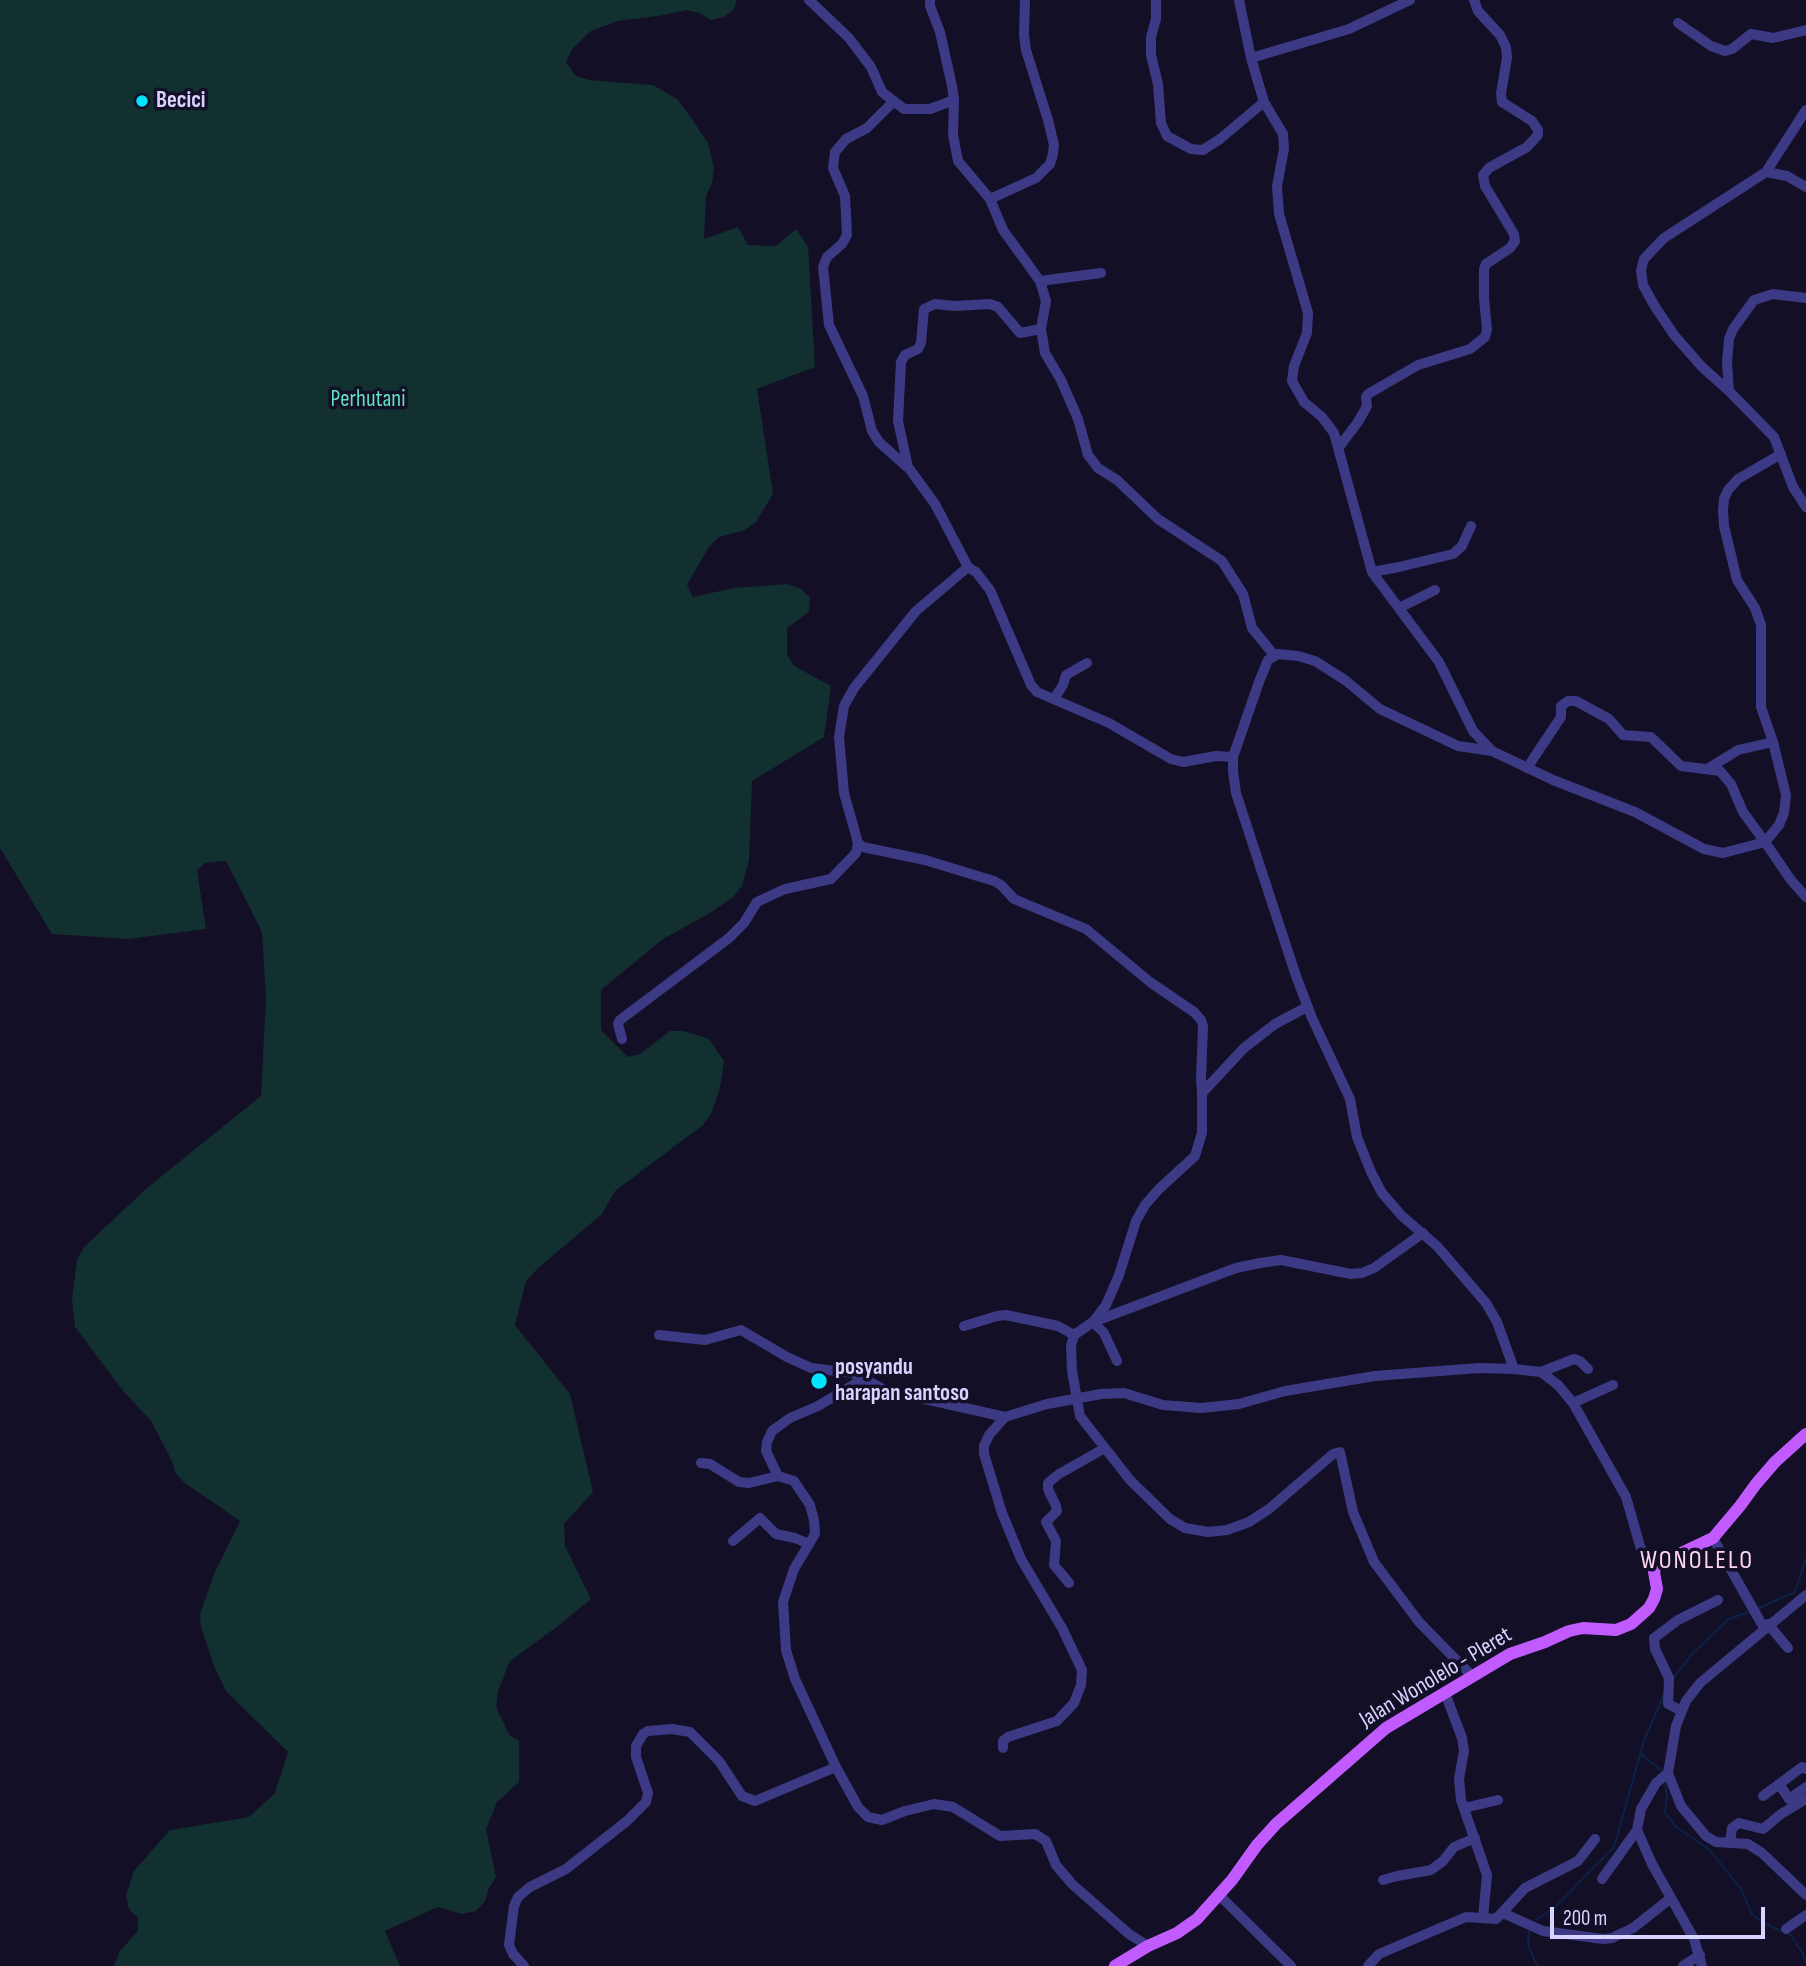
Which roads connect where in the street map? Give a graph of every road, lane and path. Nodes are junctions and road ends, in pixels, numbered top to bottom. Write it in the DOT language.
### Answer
graph roads {
  1 [pos="809,0"];
  2 [pos="930,0"];
  3 [pos="1025,0"];
  4 [pos="1156,0"];
  5 [pos="1239,0"];
  6 [pos="1410,0"];
  7 [pos="1474,0"];
  8 [pos="1678,23"];
  9 [pos="1806,30"];
  10 [pos="1251,58"];
  11 [pos="954,100"];
  12 [pos="894,101"];
  13 [pos="1264,102"];
  14 [pos="1806,110"];
  15 [pos="1766,172"];
  16 [pos="1806,187"];
  17 [pos="990,198"];
  18 [pos="1101,273"];
  19 [pos="1040,281"];
  20 [pos="1806,298"];
  21 [pos="1041,329"];
  22 [pos="1729,391"];
  23 [pos="1339,447"];
  24 [pos="1781,454"];
  25 [pos="908,467"];
  26 [pos="1806,507"];
  27 [pos="1471,526"];
  28 [pos="968,567"];
  29 [pos="1372,572"];
  30 [pos="1435,590"];
  31 [pos="1399,608"];
  32 [pos="1274,655"];
  33 [pos="1087,663"];
  34 [pos="1054,699"];
  35 [pos="1773,742"];
  36 [pos="1492,751"];
  37 [pos="1233,757"];
  38 [pos="1527,768"];
  39 [pos="1709,768"];
  40 [pos="1765,842"];
  41 [pos="858,844"];
  42 [pos="1806,897"];
  43 [pos="1307,1007"];
  44 [pos="622,1038"];
  45 [pos="1202,1093"];
  46 [pos="1423,1233"];
  47 [pos="1093,1322"];
  48 [pos="964,1326"];
  49 [pos="659,1335"];
  50 [pos="1074,1335"];
  51 [pos="1117,1362"];
  52 [pos="1514,1369"];
  53 [pos="1588,1369"];
  54 [pos="1541,1372"];
  55 [pos="863,1378"];
  56 [pos="1613,1385"];
  57 [pos="1076,1398"];
  58 [pos="1573,1403"];
  59 [pos="1005,1418"];
  60 [pos="1806,1434"];
  61 [pos="1105,1448"];
  62 [pos="701,1463"];
  63 [pos="778,1476"];
  64 [pos="1713,1538"];
  65 [pos="733,1541"];
  66 [pos="809,1545"];
  67 [pos="1656,1565"];
  68 [pos="1069,1583"];
  69 [pos="1805,1598"];
  70 [pos="1718,1600"];
  71 [pos="1766,1626"];
  72 [pos="1788,1648"];
  73 [pos="1473,1676"];
  74 [pos="1445,1693"];
  75 [pos="1682,1712"];
  76 [pos="1003,1748"];
  77 [pos="836,1767"];
  78 [pos="1806,1769"];
  79 [pos="1668,1773"];
  80 [pos="1779,1784"];
  81 [pos="1806,1787"];
  82 [pos="1763,1796"];
  83 [pos="1806,1799"];
  84 [pos="1498,1800"];
  85 [pos="1464,1808"];
  86 [pos="1637,1830"];
  87 [pos="1475,1838"];
  88 [pos="1595,1839"];
  89 [pos="1730,1842"];
  90 [pos="1602,1878"];
  91 [pos="1383,1880"];
  92 [pos="1219,1895"];
  93 [pos="1806,1895"];
  94 [pos="1671,1898"];
  95 [pos="1503,1913"];
  96 [pos="1806,1915"];
  97 [pos="1483,1918"];
  98 [pos="1786,1930"];
  99 [pos="1148,1946"];
  100 [pos="1701,1961"];
  101 [pos="524,1966"];
  102 [pos="1115,1966"];
  103 [pos="1291,1966"];
  104 [pos="1368,1966"];
  105 [pos="1683,1966"];
  1 -- 12 [label="street"];
  2 -- 11 [label="street"];
  3 -- 17 [label="street"];
  4 -- 13 [label="street"];
  5 -- 10 [label="street"];
  6 -- 10 [label="street"];
  7 -- 23 [label="street"];
  8 -- 9 [label="street"];
  10 -- 13 [label="street"];
  11 -- 12 [label="street"];
  11 -- 17 [label="street"];
  12 -- 25 [label="street"];
  13 -- 23 [label="street"];
  14 -- 15 [label="street"];
  15 -- 16 [label="street"];
  15 -- 22 [label="street"];
  17 -- 19 [label="street"];
  18 -- 19 [label="street"];
  19 -- 21 [label="street"];
  20 -- 22 [label="street"];
  21 -- 25 [label="street"];
  21 -- 32 [label="street"];
  22 -- 24 [label="street"];
  23 -- 29 [label="street"];
  24 -- 26 [label="street"];
  24 -- 35 [label="street"];
  25 -- 28 [label="street"];
  27 -- 29 [label="street"];
  28 -- 34 [label="street"];
  28 -- 41 [label="street"];
  29 -- 31 [label="street"];
  30 -- 31 [label="street"];
  31 -- 36 [label="street"];
  32 -- 36 [label="street"];
  32 -- 37 [label="street"];
  33 -- 34 [label="street"];
  34 -- 37 [label="street"];
  35 -- 39 [label="street"];
  35 -- 40 [label="street"];
  36 -- 38 [label="street"];
  37 -- 43 [label="street"];
  38 -- 39 [label="street"];
  38 -- 40 [label="street"];
  39 -- 40 [label="street"];
  40 -- 42 [label="street"];
  41 -- 44 [label="street"];
  41 -- 45 [label="street"];
  43 -- 45 [label="street"];
  43 -- 46 [label="street"];
  45 -- 47 [label="street"];
  46 -- 47 [label="street"];
  46 -- 52 [label="street"];
  47 -- 50 [label="street"];
  47 -- 51 [label="street"];
  48 -- 50 [label="street"];
  49 -- 55 [label="street"];
  50 -- 57 [label="street"];
  52 -- 54 [label="street"];
  52 -- 57 [label="street"];
  53 -- 54 [label="street"];
  54 -- 58 [label="street"];
  55 -- 59 [label="street"];
  55 -- 63 [label="street"];
  56 -- 58 [label="street"];
  57 -- 59 [label="street"];
  57 -- 61 [label="street"];
  58 -- 67 [label="street"];
  59 -- 76 [label="street"];
  60 -- 64 [label="main road"];
  61 -- 68 [label="street"];
  61 -- 73 [label="street"];
  62 -- 63 [label="street"];
  63 -- 66 [label="street"];
  64 -- 67 [label="main road"];
  64 -- 71 [label="street"];
  65 -- 66 [label="street"];
  66 -- 77 [label="street"];
  67 -- 73 [label="main road, Jalan Wonolelo - Pleret"];
  69 -- 71 [label="street"];
  70 -- 75 [label="street"];
  71 -- 72 [label="street"];
  71 -- 75 [label="street"];
  73 -- 74 [label="main road, Jalan Wonolelo - Pleret"];
  74 -- 85 [label="street"];
  74 -- 92 [label="main road, Jalan Wonolelo - Pleret"];
  75 -- 79 [label="street"];
  77 -- 99 [label="street"];
  77 -- 101 [label="street"];
  78 -- 80 [label="street"];
  79 -- 86 [label="street"];
  79 -- 89 [label="street"];
  80 -- 81 [label="street"];
  80 -- 82 [label="street"];
  83 -- 89 [label="street"];
  84 -- 85 [label="street"];
  85 -- 87 [label="street"];
  86 -- 90 [label="street"];
  86 -- 94 [label="street"];
  87 -- 91 [label="street"];
  87 -- 97 [label="street"];
  88 -- 95 [label="street"];
  89 -- 93 [label="street"];
  92 -- 99 [label="main road, Jalan Wonolelo - Pleret"];
  92 -- 103 [label="street"];
  94 -- 95 [label="street"];
  94 -- 100 [label="street"];
  95 -- 97 [label="street"];
  96 -- 98 [label="street"];
  97 -- 104 [label="street"];
  99 -- 102 [label="main road, Jalan Wonolelo - Pleret"];
  100 -- 105 [label="street"];
}
